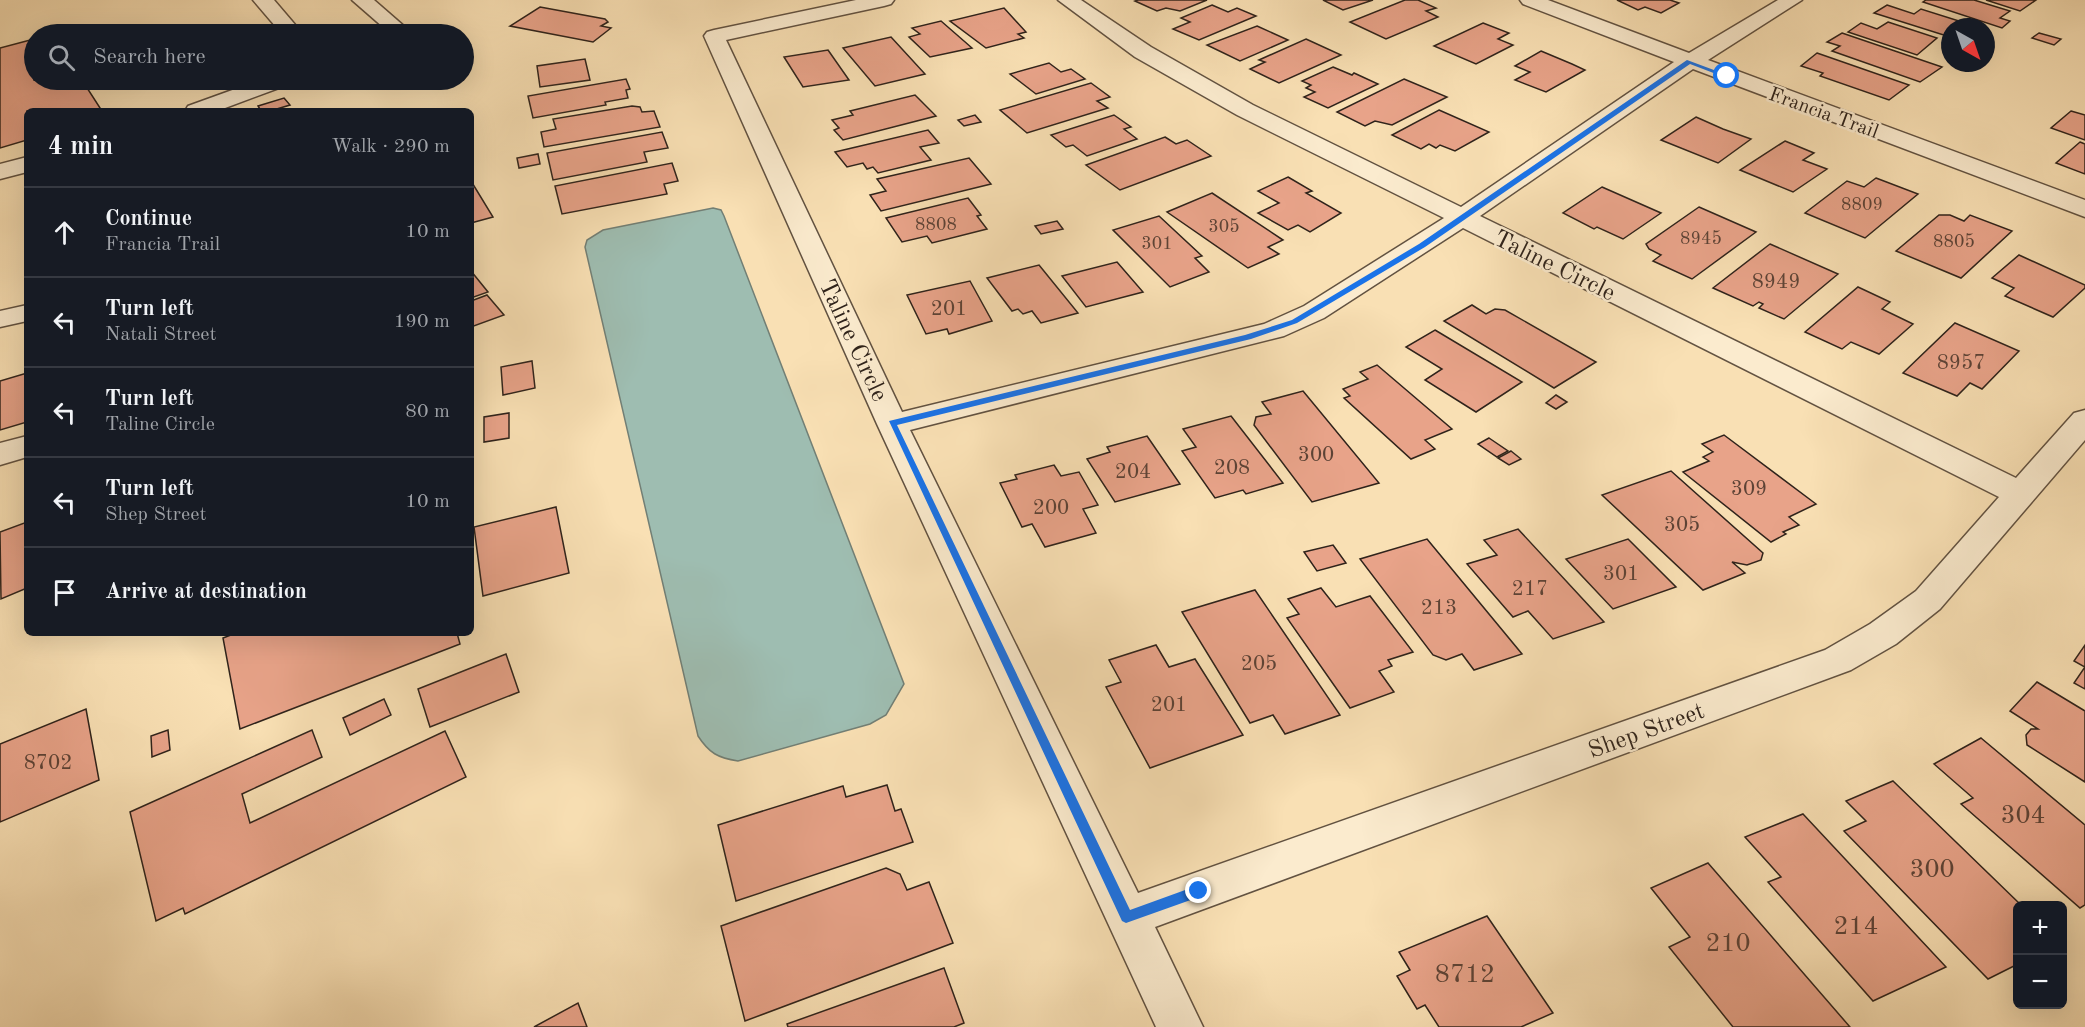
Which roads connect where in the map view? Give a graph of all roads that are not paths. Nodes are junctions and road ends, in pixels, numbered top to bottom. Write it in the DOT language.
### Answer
graph roads {
  1 [pos="263,0"];
  2 [pos="362,0"];
  3 [pos="884,0"];
  4 [pos="1068,0"];
  5 [pos="1530,0"];
  6 [pos="1792,0"];
  7 [pos="284,24"];
  8 [pos="391,24"];
  9 [pos="1689,62"];
  10 [pos="252,90"];
  11 [pos="204,108"];
  12 [pos="24,165"];
  13 [pos="0,172"];
  14 [pos="2085,209"];
  15 [pos="1461,218"];
  16 [pos="24,313"];
  17 [pos="0,319"];
  18 [pos="2085,420"];
  19 [pos="892,424"];
  20 [pos="24,447"];
  21 [pos="0,454"];
  22 [pos="2021,494"];
  23 [pos="1126,917"];
  24 [pos="1180,1027"];
  1 -- 7 [label="street"];
  2 -- 8 [label="street"];
  3 -- 19 [label="street, Taline Circle"];
  4 -- 15 [label="street, Taline Circle"];
  5 -- 9 [label="street, Francia Trail"];
  6 -- 9 [label="street"];
  9 -- 14 [label="street, Francia Trail"];
  9 -- 15 [label="street"];
  10 -- 11 [label="street"];
  12 -- 13 [label="street"];
  15 -- 19 [label="street"];
  15 -- 22 [label="street, Taline Circle"];
  16 -- 17 [label="street"];
  18 -- 22 [label="street, Shep Street"];
  19 -- 23 [label="street, Taline Circle"];
  20 -- 21 [label="street"];
  22 -- 23 [label="street, Shep Street"];
  23 -- 24 [label="street, Taline Circle"];
}
